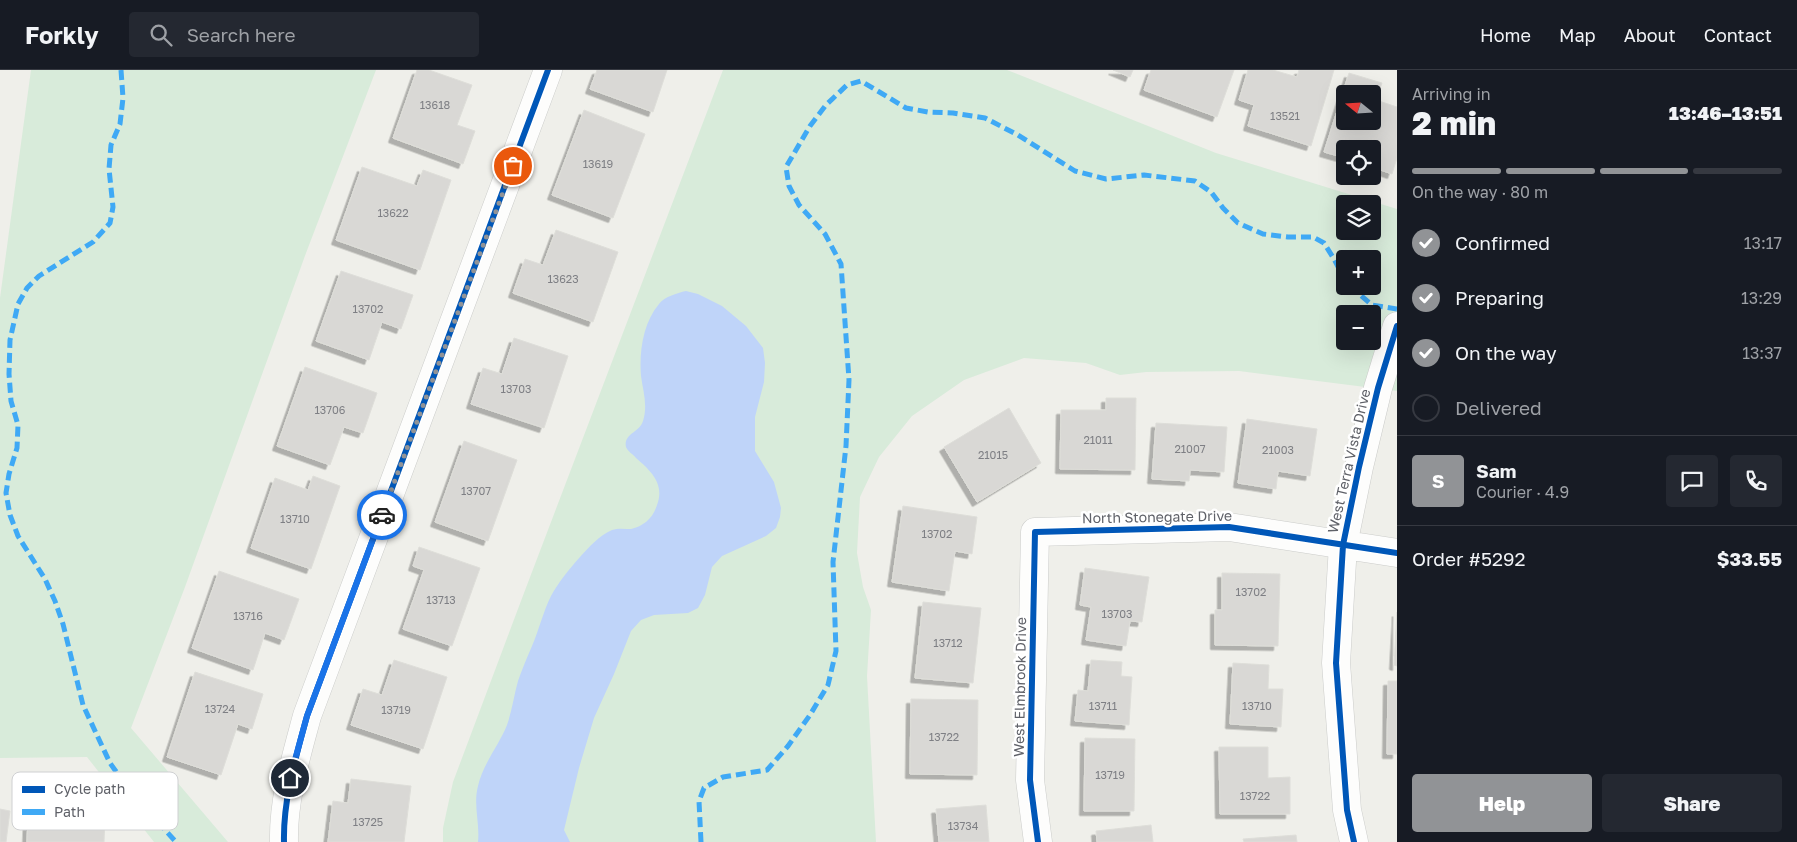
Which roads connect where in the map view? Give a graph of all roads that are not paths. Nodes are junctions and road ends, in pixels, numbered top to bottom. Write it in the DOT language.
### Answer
graph roads {
  1 [pos="548,70"];
  2 [pos="1397,326"];
  3 [pos="1035,532"];
  4 [pos="1343,545"];
  5 [pos="1397,553"];
  6 [pos="284,842"];
  7 [pos="1038,842"];
  8 [pos="1354,842"];
  1 -- 6 [label="street"];
  2 -- 4 [label="street, West Terra Vista Drive"];
  3 -- 4 [label="street, North Stonegate Drive"];
  3 -- 7 [label="street, West Elmbrook Drive"];
  4 -- 5 [label="street, North Stonegate Drive"];
  4 -- 8 [label="street, West Terra Vista Drive"];
}
